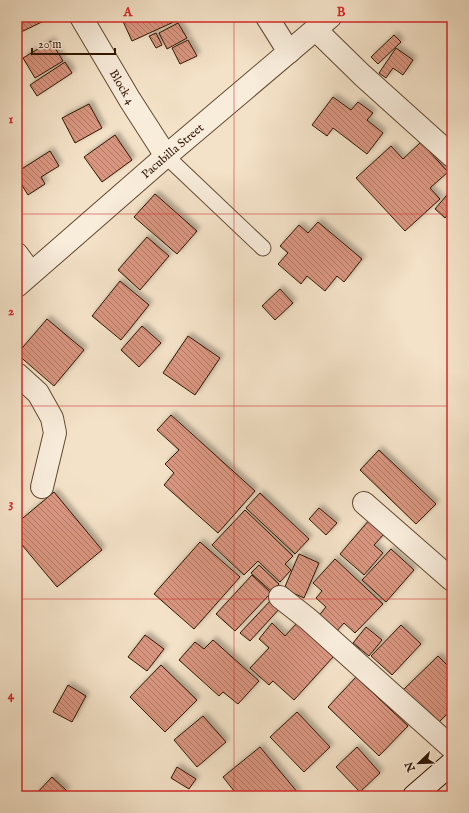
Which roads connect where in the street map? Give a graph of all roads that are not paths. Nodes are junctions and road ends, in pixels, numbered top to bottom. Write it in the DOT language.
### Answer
graph roads {
  1 [pos="81,17"];
  2 [pos="267,17"];
  3 [pos="323,23"];
  4 [pos="289,52"];
  5 [pos="166,156"];
  6 [pos="452,156"];
  7 [pos="263,248"];
  8 [pos="17,254"];
  9 [pos="24,280"];
  10 [pos="17,374"];
  11 [pos="42,487"];
  12 [pos="364,503"];
  13 [pos="452,580"];
  14 [pos="280,597"];
  15 [pos="452,748"];
  16 [pos="452,762"];
  17 [pos="414,796"];
  1 -- 5 [label="street, Block 4"];
  2 -- 4 [label="street"];
  3 -- 4 [label="street, Pacubilla Street"];
  3 -- 6 [label="street"];
  4 -- 5 [label="street, Pacubilla Street"];
  5 -- 7 [label="lane"];
  5 -- 9 [label="street, Pacubilla Street"];
  8 -- 9 [label="street"];
  10 -- 11 [label="street"];
  12 -- 13 [label="street"];
  14 -- 15 [label="street"];
  16 -- 17 [label="street"];
}
